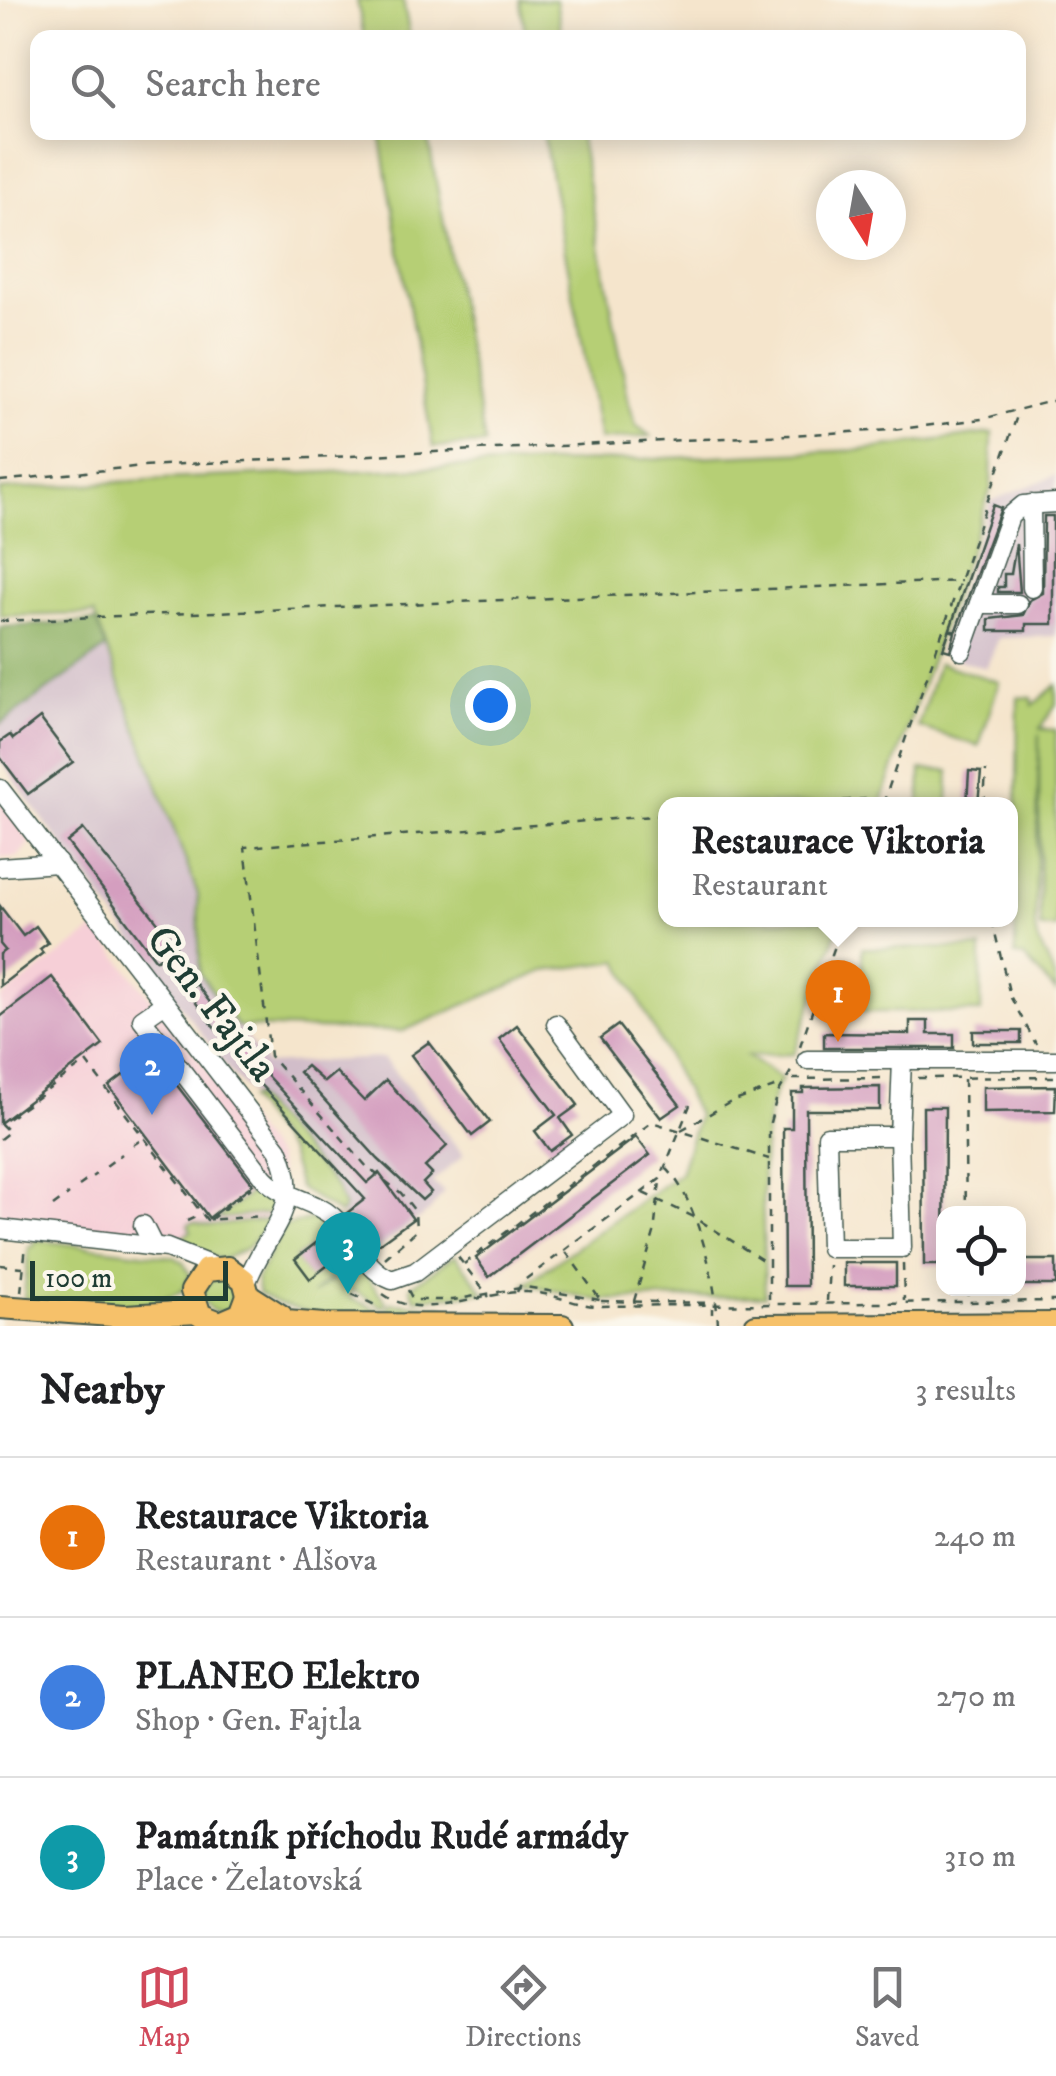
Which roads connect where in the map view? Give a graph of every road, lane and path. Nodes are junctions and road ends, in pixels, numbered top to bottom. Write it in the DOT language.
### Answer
graph roads {
  1 [pos="1056,400"];
  2 [pos="1018,412"];
  3 [pos="0,481"];
  4 [pos="1056,503"];
  5 [pos="1031,504"];
  6 [pos="961,581"];
  7 [pos="1032,588"];
  8 [pos="978,604"];
  9 [pos="1018,604"];
  10 [pos="0,622"];
  11 [pos="962,651"];
  12 [pos="986,770"];
  13 [pos="0,789"];
  14 [pos="885,797"];
  15 [pos="984,797"];
  16 [pos="658,815"];
  17 [pos="58,862"];
  18 [pos="0,867"];
  19 [pos="842,927"];
  20 [pos="994,927"];
  21 [pos="166,1002"];
  22 [pos="556,1024"];
  23 [pos="801,1056"];
  24 [pos="1048,1060"];
  25 [pos="902,1069"];
  26 [pos="964,1077"];
  27 [pos="1056,1078"];
  28 [pos="789,1080"];
  29 [pos="784,1083"];
  30 [pos="690,1105"];
  31 [pos="679,1131"];
  32 [pos="899,1136"];
  33 [pos="145,1138"];
  34 [pos="0,1139"];
  35 [pos="133,1146"];
  36 [pos="122,1154"];
  37 [pos="769,1159"];
  38 [pos="106,1166"];
  39 [pos="665,1166"];
  40 [pos="96,1174"];
  41 [pos="660,1179"];
  42 [pos="259,1182"];
  43 [pos="79,1186"];
  44 [pos="642,1192"];
  45 [pos="69,1194"];
  46 [pos="289,1198"];
  47 [pos="659,1201"];
  48 [pos="53,1206"];
  49 [pos="966,1206"];
  50 [pos="202,1214"];
  51 [pos="271,1215"];
  52 [pos="694,1217"];
  53 [pos="187,1220"];
  54 [pos="208,1221"];
  55 [pos="144,1225"];
  56 [pos="16,1230"];
  57 [pos="261,1246"];
  58 [pos="154,1247"];
  59 [pos="830,1248"];
  60 [pos="902,1248"];
  61 [pos="565,1250"];
  62 [pos="456,1253"];
  63 [pos="464,1264"];
  64 [pos="769,1264"];
  65 [pos="0,1265"];
  66 [pos="23,1267"];
  67 [pos="371,1268"];
  68 [pos="415,1283"];
  69 [pos="206,1284"];
  70 [pos="407,1287"];
  71 [pos="378,1288"];
  72 [pos="400,1288"];
  73 [pos="247,1290"];
  74 [pos="518,1290"];
  75 [pos="352,1294"];
  76 [pos="488,1295"];
  77 [pos="968,1296"];
  78 [pos="390,1299"];
  79 [pos="1056,1300"];
  80 [pos="634,1301"];
  81 [pos="827,1301"];
  82 [pos="968,1301"];
  83 [pos="600,1302"];
  84 [pos="769,1302"];
  85 [pos="904,1302"];
  86 [pos="10,1304"];
  87 [pos="718,1305"];
  88 [pos="712,1314"];
  89 [pos="236,1318"];
  90 [pos="285,1319"];
  91 [pos="1056,1324"];
  92 [pos="562,1326"];
  93 [pos="718,1326"];
  94 [pos="756,1326"];
  1 -- 2 [label="path"];
  2 -- 3 [label="path"];
  2 -- 6 [label="path"];
  4 -- 5 [label="street"];
  5 -- 7 [label="street"];
  5 -- 8 [label="street"];
  6 -- 10 [label="path"];
  6 -- 14 [label="path"];
  8 -- 9 [label="street"];
  8 -- 11 [label="street"];
  12 -- 15 [label="path"];
  13 -- 17 [label="street, Gen. Fajtla"];
  16 -- 67 [label="path"];
  17 -- 18 [label="street"];
  17 -- 21 [label="street, Gen. Fajtla"];
  19 -- 23 [label="path"];
  20 -- 24 [label="path"];
  21 -- 46 [label="street, Gen. Fajtla"];
  21 -- 46 [label="street"];
  22 -- 67 [label="street"];
  23 -- 25 [label="street"];
  23 -- 28 [label="path"];
  24 -- 25 [label="street"];
  25 -- 26 [label="path"];
  25 -- 28 [label="path"];
  25 -- 32 [label="street"];
  26 -- 27 [label="path"];
  26 -- 49 [label="path"];
  28 -- 29 [label="path"];
  29 -- 31 [label="path"];
  29 -- 37 [label="path"];
  30 -- 31 [label="path"];
  31 -- 37 [label="path"];
  31 -- 39 [label="path"];
  31 -- 63 [label="path"];
  32 -- 59 [label="street"];
  32 -- 60 [label="street"];
  33 -- 34 [label="path"];
  33 -- 35 [label="path"];
  33 -- 50 [label="path"];
  36 -- 38 [label="path"];
  37 -- 64 [label="path"];
  39 -- 41 [label="path"];
  39 -- 52 [label="path"];
  40 -- 43 [label="path"];
  41 -- 44 [label="path"];
  41 -- 47 [label="path"];
  42 -- 54 [label="path"];
  44 -- 47 [label="path"];
  44 -- 61 [label="path"];
  45 -- 48 [label="path"];
  46 -- 57 [label="street"];
  46 -- 67 [label="street"];
  47 -- 52 [label="path"];
  47 -- 80 [label="path"];
  50 -- 53 [label="path"];
  50 -- 54 [label="path"];
  51 -- 54 [label="path"];
  52 -- 64 [label="path"];
  52 -- 87 [label="path"];
  55 -- 58 [label="street"];
  56 -- 58 [label="street"];
  56 -- 66 [label="path"];
  57 -- 69 [label="street"];
  57 -- 73 [label="street"];
  58 -- 69 [label="street"];
  59 -- 60 [label="street"];
  59 -- 81 [label="path"];
  60 -- 85 [label="path"];
  61 -- 74 [label="path"];
  61 -- 83 [label="path"];
  62 -- 63 [label="path"];
  63 -- 76 [label="path"];
  64 -- 84 [label="path"];
  65 -- 66 [label="path"];
  66 -- 86 [label="path"];
  68 -- 70 [label="path"];
  69 -- 73 [label="main road"];
  69 -- 86 [label="main road"];
  69 -- 89 [label="main road"];
  70 -- 72 [label="path"];
  70 -- 76 [label="path"];
  71 -- 78 [label="path"];
  73 -- 89 [label="main road"];
  73 -- 90 [label="main road"];
  74 -- 76 [label="path"];
  74 -- 83 [label="path"];
  74 -- 87 [label="path"];
  75 -- 78 [label="path"];
  76 -- 78 [label="path"];
  77 -- 82 [label="path"];
  79 -- 82 [label="path"];
  80 -- 83 [label="path"];
  80 -- 88 [label="path"];
  81 -- 84 [label="path"];
  81 -- 85 [label="path"];
  82 -- 85 [label="path"];
  84 -- 87 [label="path"];
  87 -- 93 [label="path"];
  89 -- 90 [label="main road"];
  90 -- 92 [label="main road"];
  91 -- 94 [label="main road"];
}
